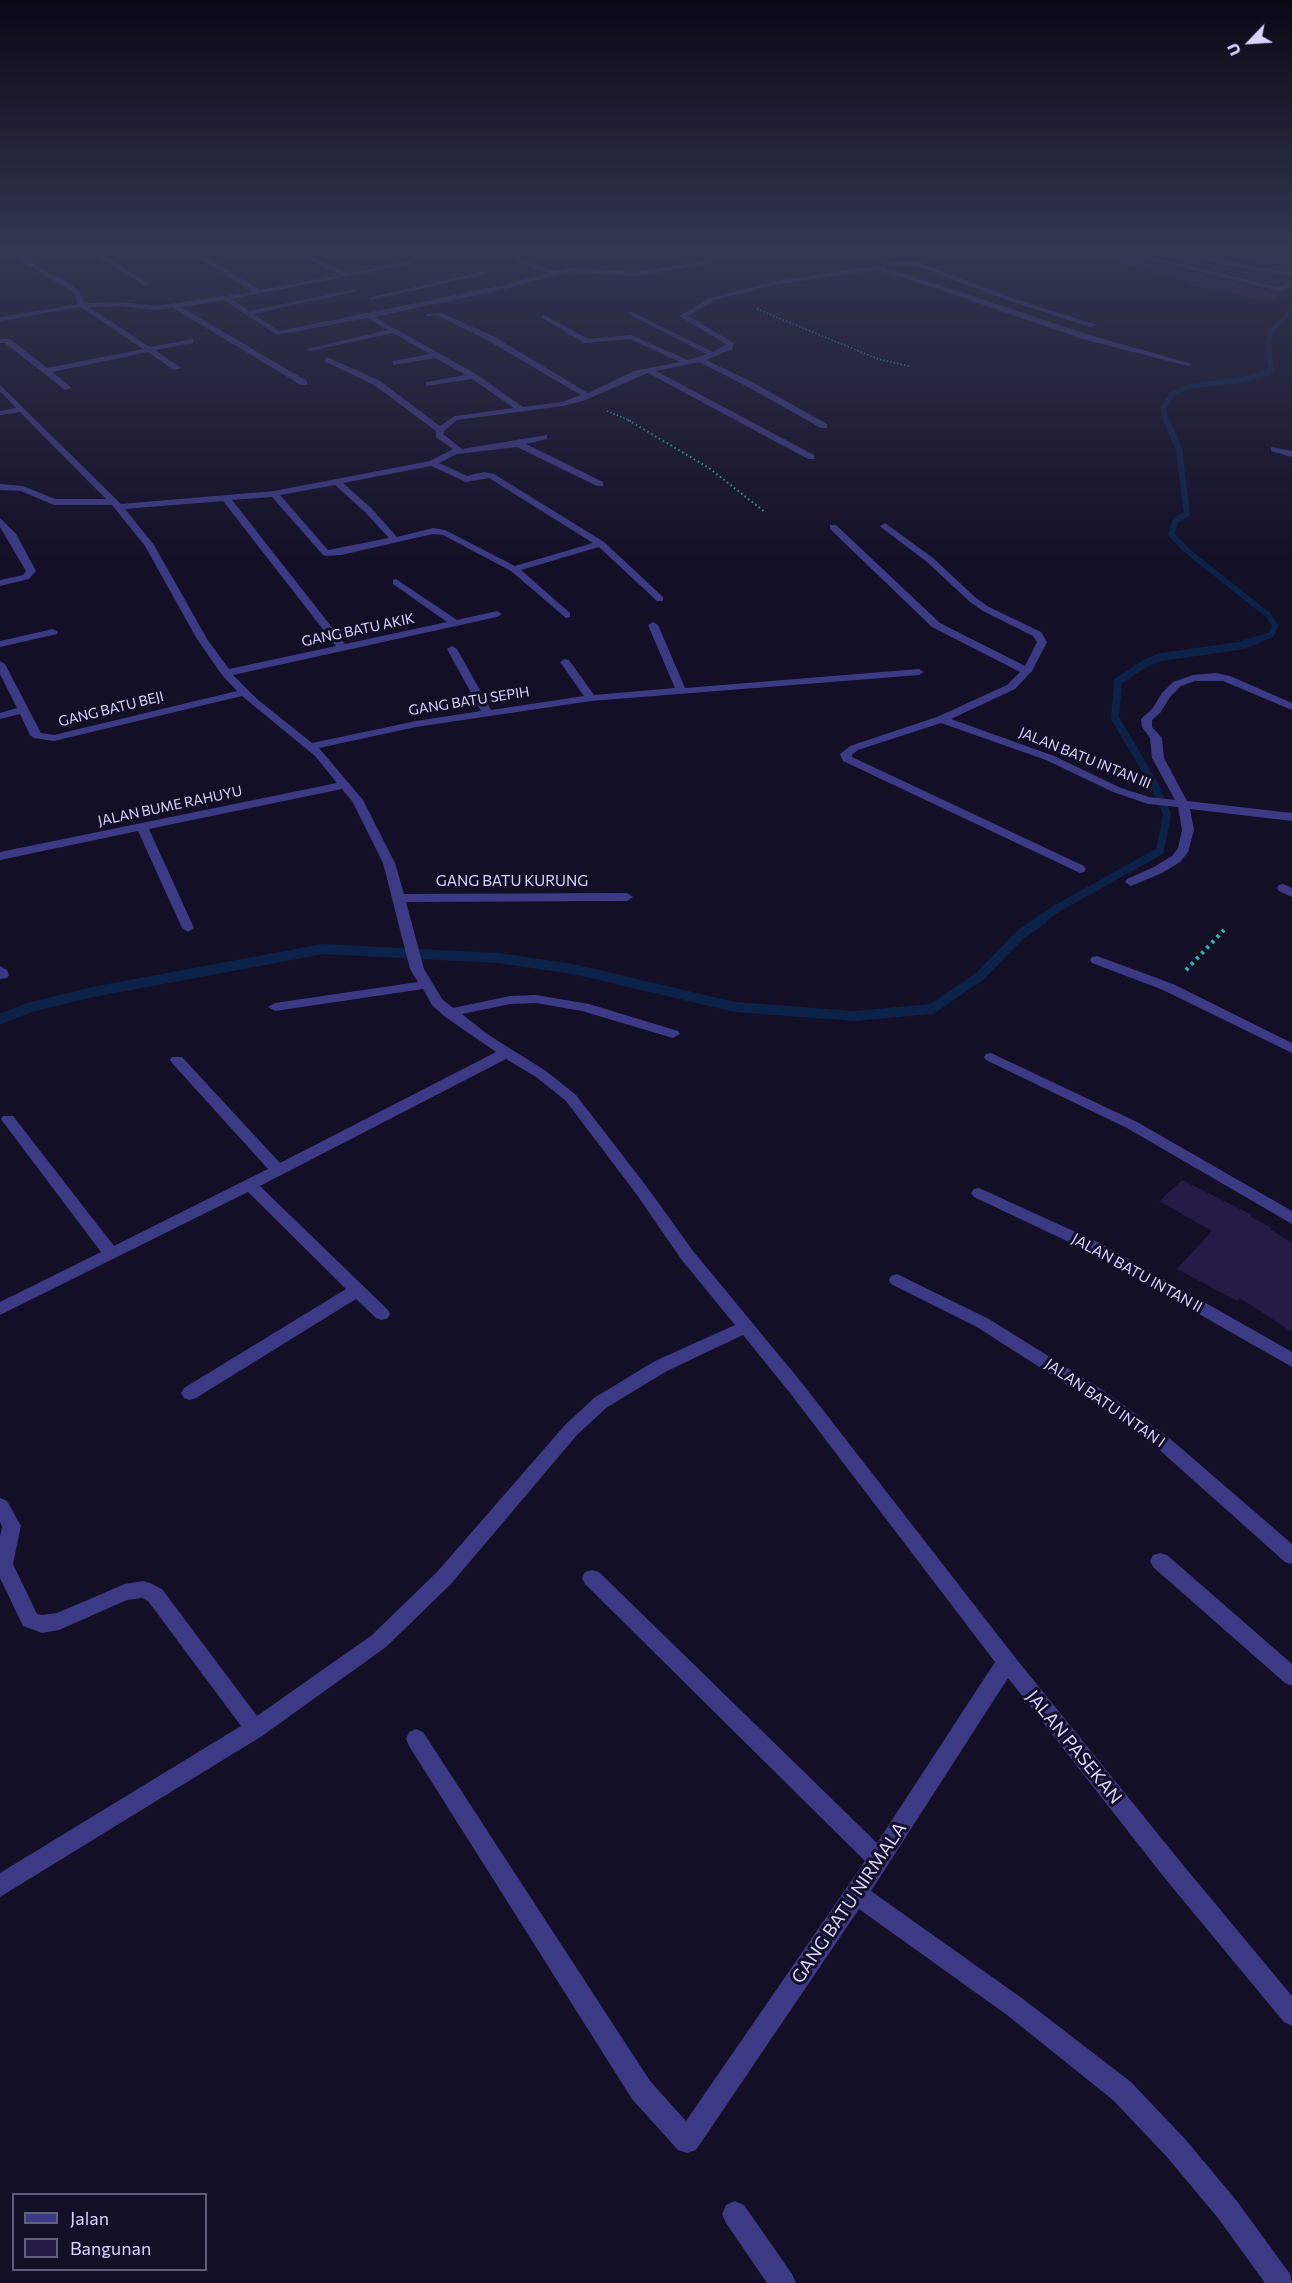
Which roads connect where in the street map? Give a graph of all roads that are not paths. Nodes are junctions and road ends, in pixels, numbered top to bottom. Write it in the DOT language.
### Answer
graph roads {
  1 [pos="24,354"];
  2 [pos="131,354"];
  3 [pos="154,354"];
  4 [pos="254,354"];
  5 [pos="515,354"];
  6 [pos="667,354"];
  7 [pos="711,354"];
  8 [pos="717,354"];
  9 [pos="1148,354"];
  10 [pos="437,355"];
  11 [pos="714,355"];
  12 [pos="327,359"];
  13 [pos="700,360"];
  14 [pos="396,363"];
  15 [pos="688,363"];
  16 [pos="1188,364"];
  17 [pos="177,368"];
  18 [pos="648,370"];
  19 [pos="46,371"];
  20 [pos="472,376"];
  21 [pos="304,383"];
  22 [pos="429,384"];
  23 [pos="0,387"];
  24 [pos="68,388"];
  25 [pos="584,397"];
  26 [pos="21,409"];
  27 [pos="521,409"];
  28 [pos="0,413"];
  29 [pos="824,426"];
  30 [pos="440,430"];
  31 [pos="544,437"];
  32 [pos="518,444"];
  33 [pos="1274,449"];
  34 [pos="456,452"];
  35 [pos="1292,454"];
  36 [pos="811,457"];
  37 [pos="432,463"];
  38 [pos="337,482"];
  39 [pos="600,484"];
  40 [pos="0,487"];
  41 [pos="274,494"];
  42 [pos="226,499"];
  43 [pos="116,504"];
  44 [pos="0,521"];
  45 [pos="885,526"];
  46 [pos="833,527"];
  47 [pos="395,540"];
  48 [pos="601,544"];
  49 [pos="514,569"];
  50 [pos="396,582"];
  51 [pos="0,583"];
  52 [pos="660,599"];
  53 [pos="497,614"];
  54 [pos="566,615"];
  55 [pos="455,623"];
  56 [pos="653,625"];
  57 [pos="53,632"];
  58 [pos="0,644"];
  59 [pos="342,647"];
  60 [pos="452,649"];
  61 [pos="565,662"];
  62 [pos="0,664"];
  63 [pos="1028,671"];
  64 [pos="919,672"];
  65 [pos="226,673"];
  66 [pos="681,691"];
  67 [pos="244,692"];
  68 [pos="591,698"];
  69 [pos="1292,707"];
  70 [pos="23,710"];
  71 [pos="488,713"];
  72 [pos="0,716"];
  73 [pos="941,719"];
  74 [pos="310,747"];
  75 [pos="346,785"];
  76 [pos="1180,805"];
  77 [pos="1292,817"];
  78 [pos="143,828"];
  79 [pos="0,856"];
  80 [pos="1080,869"];
  81 [pos="1131,882"];
  82 [pos="627,897"];
  83 [pos="397,898"];
  84 [pos="188,928"];
  85 [pos="1097,960"];
  86 [pos="425,985"];
  87 [pos="275,1007"];
  88 [pos="449,1013"];
  89 [pos="673,1034"];
  90 [pos="1292,1049"];
  91 [pos="508,1052"];
  92 [pos="991,1057"];
  93 [pos="177,1060"];
  94 [pos="8,1119"];
  95 [pos="277,1170"];
  96 [pos="250,1185"];
  97 [pos="979,1193"];
  98 [pos="1292,1218"];
  99 [pos="111,1253"];
  100 [pos="897,1280"];
  101 [pos="356,1291"];
  102 [pos="0,1309"];
  103 [pos="382,1314"];
  104 [pos="746,1327"];
  105 [pos="1292,1360"];
  106 [pos="190,1394"];
  107 [pos="0,1506"];
  108 [pos="1292,1556"];
  109 [pos="1160,1561"];
  110 [pos="2,1565"];
  111 [pos="592,1578"];
  112 [pos="1007,1662"];
  113 [pos="1292,1677"];
  114 [pos="255,1729"];
  115 [pos="416,1739"];
  116 [pos="879,1860"];
  117 [pos="0,1886"];
  118 [pos="856,1894"];
  119 [pos="1292,2014"];
  120 [pos="735,2214"];
  121 [pos="783,2283"];
  122 [pos="1281,2283"];
  1 -- 19 [label="street"];
  2 -- 19 [label="street"];
  3 -- 17 [label="street"];
  4 -- 21 [label="street"];
  5 -- 25 [label="street"];
  6 -- 15 [label="street"];
  7 -- 11 [label="street"];
  8 -- 11 [label="street"];
  9 -- 16 [label="street"];
  10 -- 14 [label="street"];
  10 -- 20 [label="street"];
  11 -- 13 [label="street"];
  12 -- 30 [label="street"];
  13 -- 15 [label="street"];
  13 -- 29 [label="street"];
  15 -- 18 [label="street"];
  18 -- 25 [label="street"];
  18 -- 36 [label="street"];
  19 -- 24 [label="street"];
  20 -- 22 [label="street"];
  20 -- 27 [label="street"];
  23 -- 26 [label="street, JALAN PASEKAN"];
  25 -- 27 [label="street"];
  26 -- 28 [label="street"];
  26 -- 43 [label="street, JALAN PASEKAN"];
  27 -- 30 [label="street"];
  30 -- 34 [label="street"];
  31 -- 32 [label="street"];
  32 -- 34 [label="street"];
  32 -- 39 [label="street"];
  33 -- 35 [label="street"];
  34 -- 37 [label="street"];
  37 -- 38 [label="street"];
  37 -- 48 [label="street"];
  38 -- 41 [label="street"];
  38 -- 47 [label="street"];
  40 -- 43 [label="street"];
  41 -- 42 [label="street"];
  41 -- 47 [label="street"];
  42 -- 43 [label="street"];
  42 -- 59 [label="street"];
  43 -- 65 [label="street, JALAN PASEKAN"];
  44 -- 51 [label="street"];
  45 -- 63 [label="street"];
  46 -- 63 [label="street"];
  47 -- 49 [label="street"];
  48 -- 49 [label="street"];
  48 -- 52 [label="street"];
  49 -- 54 [label="street"];
  50 -- 55 [label="street"];
  53 -- 55 [label="street, GANG BATU AKIK"];
  55 -- 59 [label="street, GANG BATU AKIK"];
  56 -- 66 [label="street"];
  57 -- 58 [label="street"];
  59 -- 65 [label="street, GANG BATU AKIK"];
  60 -- 71 [label="street"];
  61 -- 68 [label="street"];
  62 -- 70 [label="street"];
  63 -- 73 [label="street"];
  64 -- 66 [label="street, GANG BATU SEPIH"];
  65 -- 67 [label="street, JALAN PASEKAN"];
  66 -- 68 [label="street, GANG BATU SEPIH"];
  67 -- 70 [label="street, GANG BATU BEJI"];
  67 -- 74 [label="street, JALAN PASEKAN"];
  68 -- 71 [label="street, GANG BATU SEPIH"];
  69 -- 76 [label="street"];
  70 -- 72 [label="street"];
  71 -- 74 [label="street, GANG BATU SEPIH"];
  73 -- 76 [label="street, JALAN BATU INTAN III"];
  73 -- 80 [label="street"];
  74 -- 75 [label="street, JALAN PASEKAN"];
  75 -- 78 [label="street, JALAN BUME RAHUYU"];
  75 -- 83 [label="street, JALAN PASEKAN"];
  76 -- 77 [label="street, JALAN BATU INTAN III"];
  76 -- 81 [label="street"];
  78 -- 79 [label="street, JALAN BUME RAHUYU"];
  78 -- 84 [label="street"];
  82 -- 83 [label="street, GANG BATU KURUNG"];
  83 -- 86 [label="street, JALAN PASEKAN"];
  85 -- 90 [label="street"];
  86 -- 87 [label="street"];
  86 -- 88 [label="street, JALAN PASEKAN"];
  88 -- 89 [label="street"];
  88 -- 91 [label="street, JALAN PASEKAN"];
  91 -- 95 [label="street"];
  91 -- 104 [label="street, JALAN PASEKAN"];
  92 -- 98 [label="street"];
  93 -- 95 [label="street"];
  94 -- 99 [label="street"];
  95 -- 96 [label="street"];
  96 -- 99 [label="street"];
  96 -- 101 [label="street"];
  97 -- 105 [label="street, JALAN BATU INTAN II"];
  99 -- 102 [label="street"];
  100 -- 108 [label="street, JALAN BATU INTAN I"];
  101 -- 103 [label="street"];
  101 -- 106 [label="street"];
  104 -- 112 [label="street, JALAN PASEKAN"];
  104 -- 114 [label="street"];
  107 -- 110 [label="street"];
  109 -- 113 [label="street"];
  110 -- 114 [label="street"];
  111 -- 116 [label="street"];
  112 -- 116 [label="street, GANG BATU NIRMALA"];
  112 -- 119 [label="street, JALAN PASEKAN"];
  114 -- 117 [label="street"];
  115 -- 118 [label="street, GANG BATU NIRMALA"];
  116 -- 118 [label="street, GANG BATU NIRMALA"];
  118 -- 122 [label="street"];
  120 -- 121 [label="street"];
}
